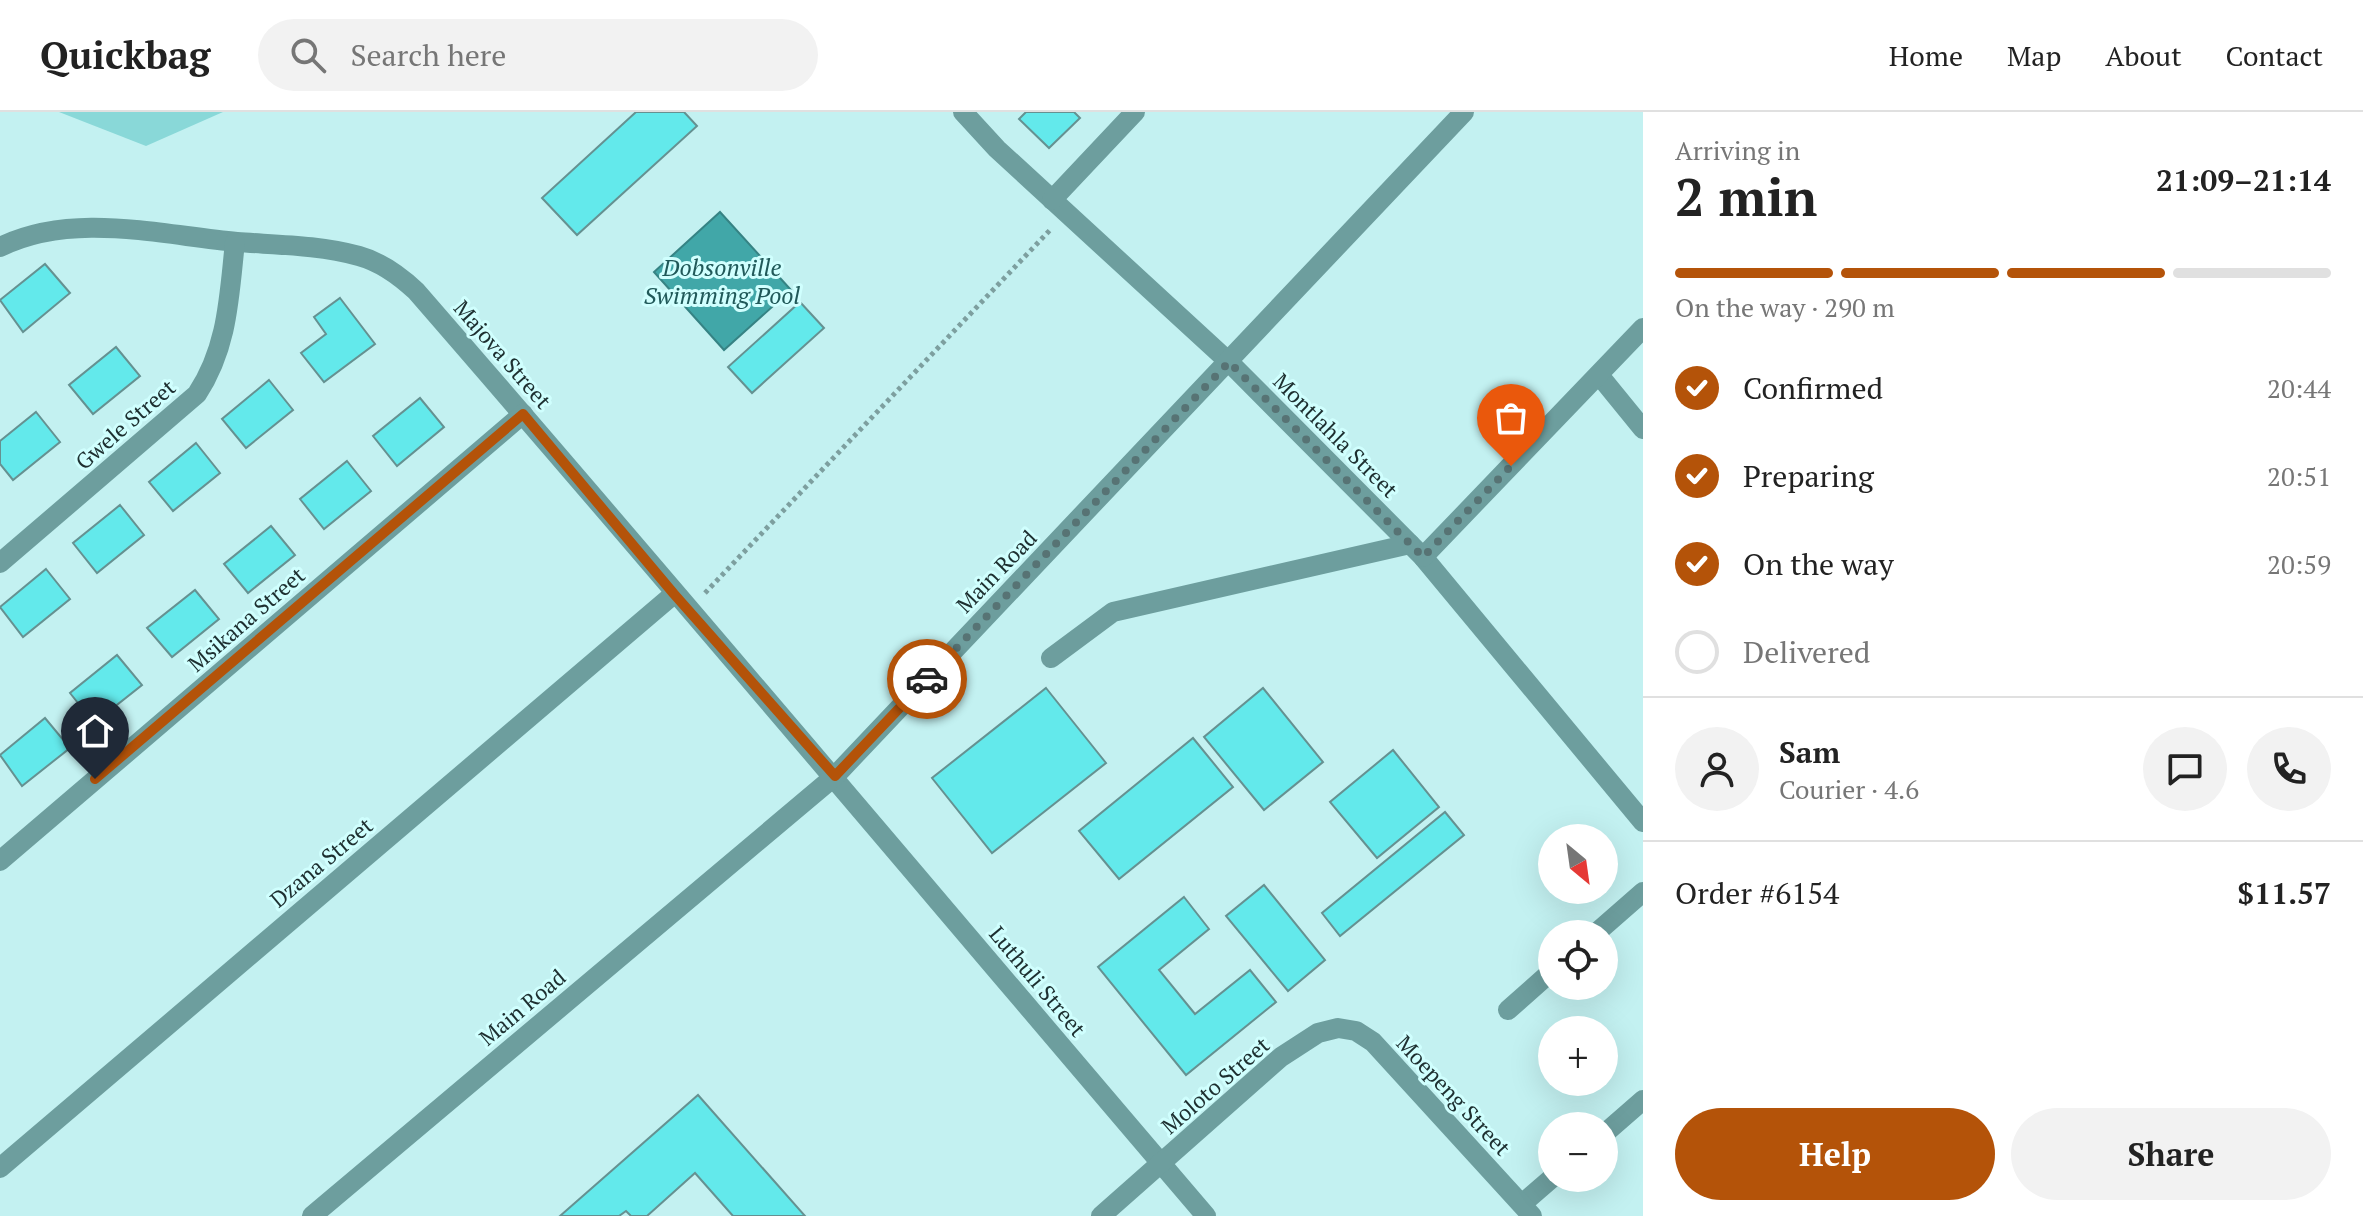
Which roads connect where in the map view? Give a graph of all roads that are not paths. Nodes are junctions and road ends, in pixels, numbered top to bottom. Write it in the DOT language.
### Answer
graph roads {
  1 [pos="963,112"];
  2 [pos="1135,112"];
  3 [pos="1464,112"];
  4 [pos="1060,206"];
  5 [pos="235,242"];
  6 [pos="0,247"];
  7 [pos="1643,328"];
  8 [pos="1229,362"];
  9 [pos="1599,375"];
  10 [pos="523,414"];
  11 [pos="1643,429"];
  12 [pos="1417,550"];
  13 [pos="0,563"];
  14 [pos="674,594"];
  15 [pos="1051,658"];
  16 [pos="835,776"];
  17 [pos="1643,822"];
  18 [pos="0,861"];
  19 [pos="1643,892"];
  20 [pos="1611,920"];
  21 [pos="1538,983"];
  22 [pos="1508,1010"];
  23 [pos="1373,1042"];
  24 [pos="1643,1100"];
  25 [pos="1618,1122"];
  26 [pos="1161,1163"];
  27 [pos="0,1168"];
  28 [pos="1541,1192"];
  29 [pos="1527,1210"];
  30 [pos="312,1216"];
  31 [pos="1101,1216"];
  32 [pos="1206,1216"];
  1 -- 4 [label="street, Montlahla Street"];
  2 -- 4 [label="street"];
  3 -- 8 [label="street, Main Road"];
  4 -- 8 [label="street, Montlahla Street"];
  5 -- 6 [label="street, Majova Street"];
  5 -- 10 [label="street, Majova Street"];
  5 -- 13 [label="street, Gwele Street"];
  7 -- 9 [label="street"];
  8 -- 12 [label="street, Montlahla Street"];
  8 -- 16 [label="street, Main Road"];
  9 -- 11 [label="street"];
  9 -- 12 [label="street"];
  10 -- 14 [label="street, Majova Street"];
  10 -- 18 [label="street, Msikana Street"];
  12 -- 15 [label="street"];
  12 -- 17 [label="street, Montlahla Street"];
  14 -- 16 [label="street, Majova Street"];
  14 -- 27 [label="street, Dzana Street"];
  16 -- 26 [label="street, Luthuli Street"];
  16 -- 30 [label="street, Main Road"];
  19 -- 20 [label="street"];
  21 -- 22 [label="street"];
  23 -- 26 [label="street, Moloto Street"];
  23 -- 29 [label="street, Moepeng Street"];
  24 -- 25 [label="street"];
  26 -- 31 [label="street, Moloto Street"];
  26 -- 32 [label="street, Luthuli Street"];
  28 -- 29 [label="street"];
}
